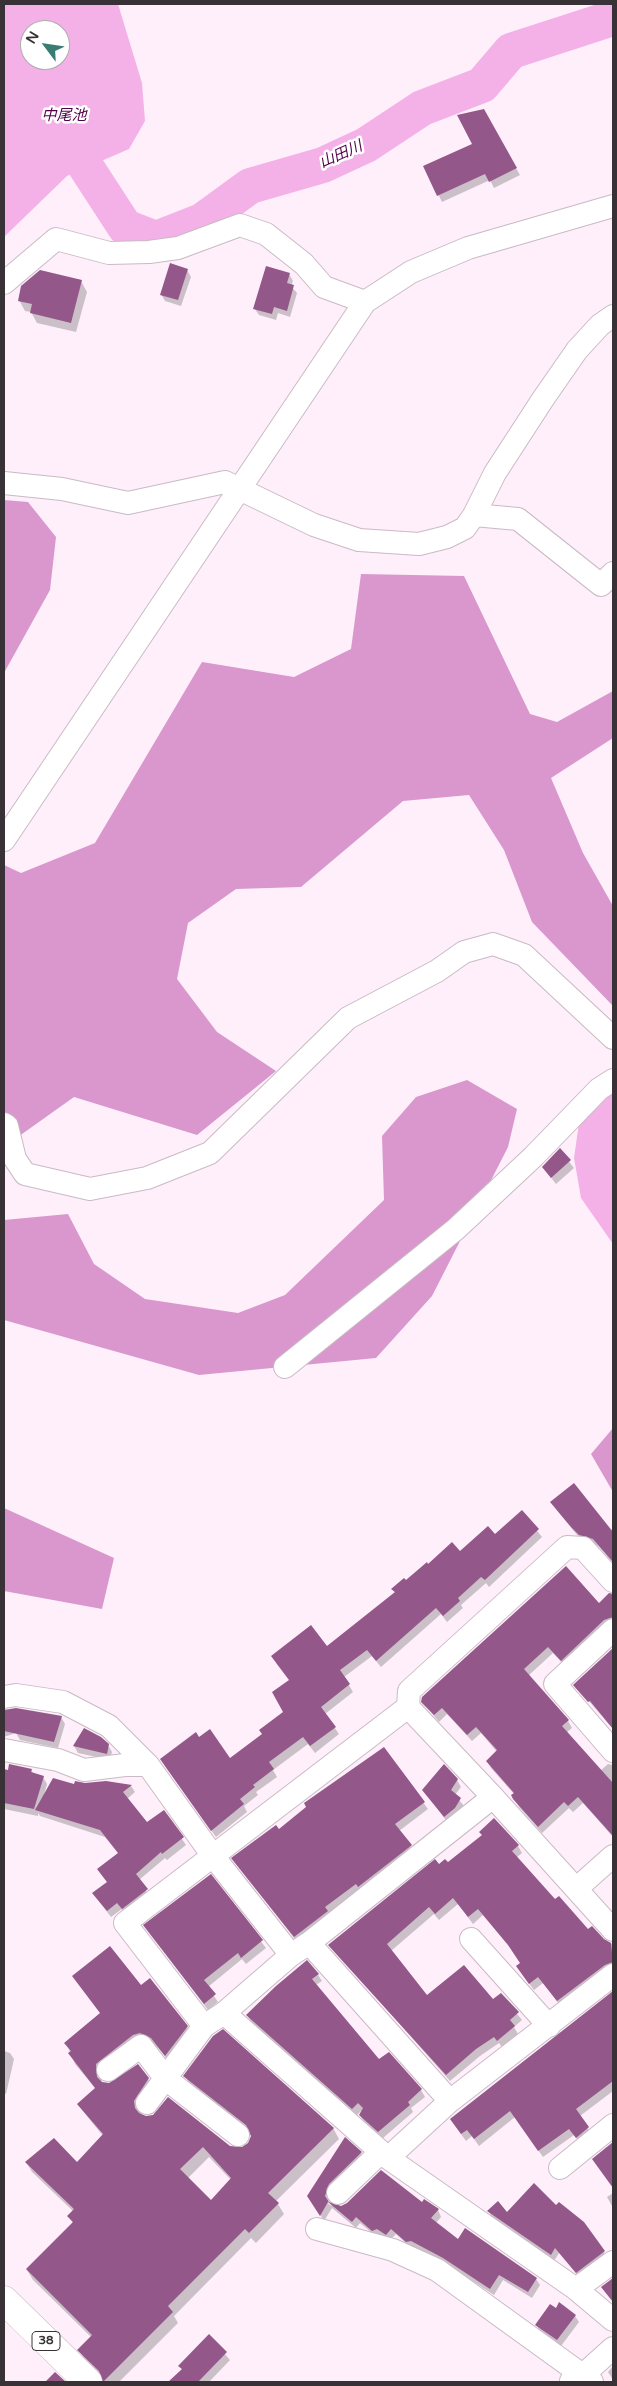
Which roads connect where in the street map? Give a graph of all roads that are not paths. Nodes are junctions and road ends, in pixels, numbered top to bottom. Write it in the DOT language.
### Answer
graph roads {
  1 [pos="613,206"];
  2 [pos="4,283"];
  3 [pos="365,302"];
  4 [pos="613,316"];
  5 [pos="4,483"];
  6 [pos="240,488"];
  7 [pos="474,515"];
  8 [pos="609,585"];
  9 [pos="4,840"];
  10 [pos="613,1038"];
  11 [pos="613,1080"];
  12 [pos="4,1124"];
  13 [pos="284,1367"];
  14 [pos="613,1581"];
  15 [pos="613,1630"];
  16 [pos="4,1697"];
  17 [pos="408,1707"];
  18 [pos="4,1750"];
  19 [pos="613,1751"];
  20 [pos="148,1765"];
  21 [pos="493,1797"];
  22 [pos="214,1856"];
  23 [pos="613,1856"];
  24 [pos="576,1888"];
  25 [pos="613,1930"];
  26 [pos="472,1939"];
  27 [pos="300,1949"];
  28 [pos="613,1975"];
  29 [pos="224,2013"];
  30 [pos="204,2026"];
  31 [pos="549,2026"];
  32 [pos="108,2070"];
  33 [pos="166,2079"];
  34 [pos="450,2101"];
  35 [pos="147,2103"];
  36 [pos="613,2125"];
  37 [pos="238,2135"];
  38 [pos="384,2155"];
  39 [pos="560,2168"];
  40 [pos="338,2193"];
  41 [pos="317,2229"];
  42 [pos="613,2262"];
  43 [pos="576,2289"];
  44 [pos="4,2300"];
  45 [pos="613,2320"];
  46 [pos="613,2348"];
  47 [pos="582,2380"];
  48 [pos="88,2382"];
  1 -- 3 [label="street"];
  2 -- 3 [label="street"];
  3 -- 6 [label="street"];
  4 -- 7 [label="street"];
  5 -- 6 [label="street"];
  6 -- 7 [label="street"];
  6 -- 9 [label="street"];
  7 -- 8 [label="street"];
  10 -- 12 [label="street"];
  11 -- 13 [label="street"];
  14 -- 17 [label="street"];
  15 -- 19 [label="street"];
  16 -- 20 [label="street"];
  17 -- 21 [label="street"];
  17 -- 22 [label="street"];
  18 -- 20 [label="street"];
  20 -- 22 [label="street"];
  21 -- 24 [label="street"];
  21 -- 27 [label="street"];
  22 -- 27 [label="street"];
  22 -- 30 [label="street"];
  23 -- 24 [label="street"];
  24 -- 25 [label="street"];
  26 -- 31 [label="street"];
  27 -- 29 [label="street"];
  27 -- 34 [label="street"];
  28 -- 31 [label="street"];
  29 -- 30 [label="street"];
  29 -- 38 [label="street"];
  30 -- 33 [label="street"];
  31 -- 34 [label="street"];
  32 -- 33 [label="street"];
  33 -- 35 [label="street"];
  33 -- 37 [label="street"];
  34 -- 38 [label="street"];
  36 -- 39 [label="street"];
  38 -- 40 [label="street"];
  38 -- 43 [label="street"];
  41 -- 47 [label="street"];
  42 -- 43 [label="street"];
  43 -- 45 [label="street"];
  44 -- 48 [label="main road, 38"];
  46 -- 47 [label="street"];
}
